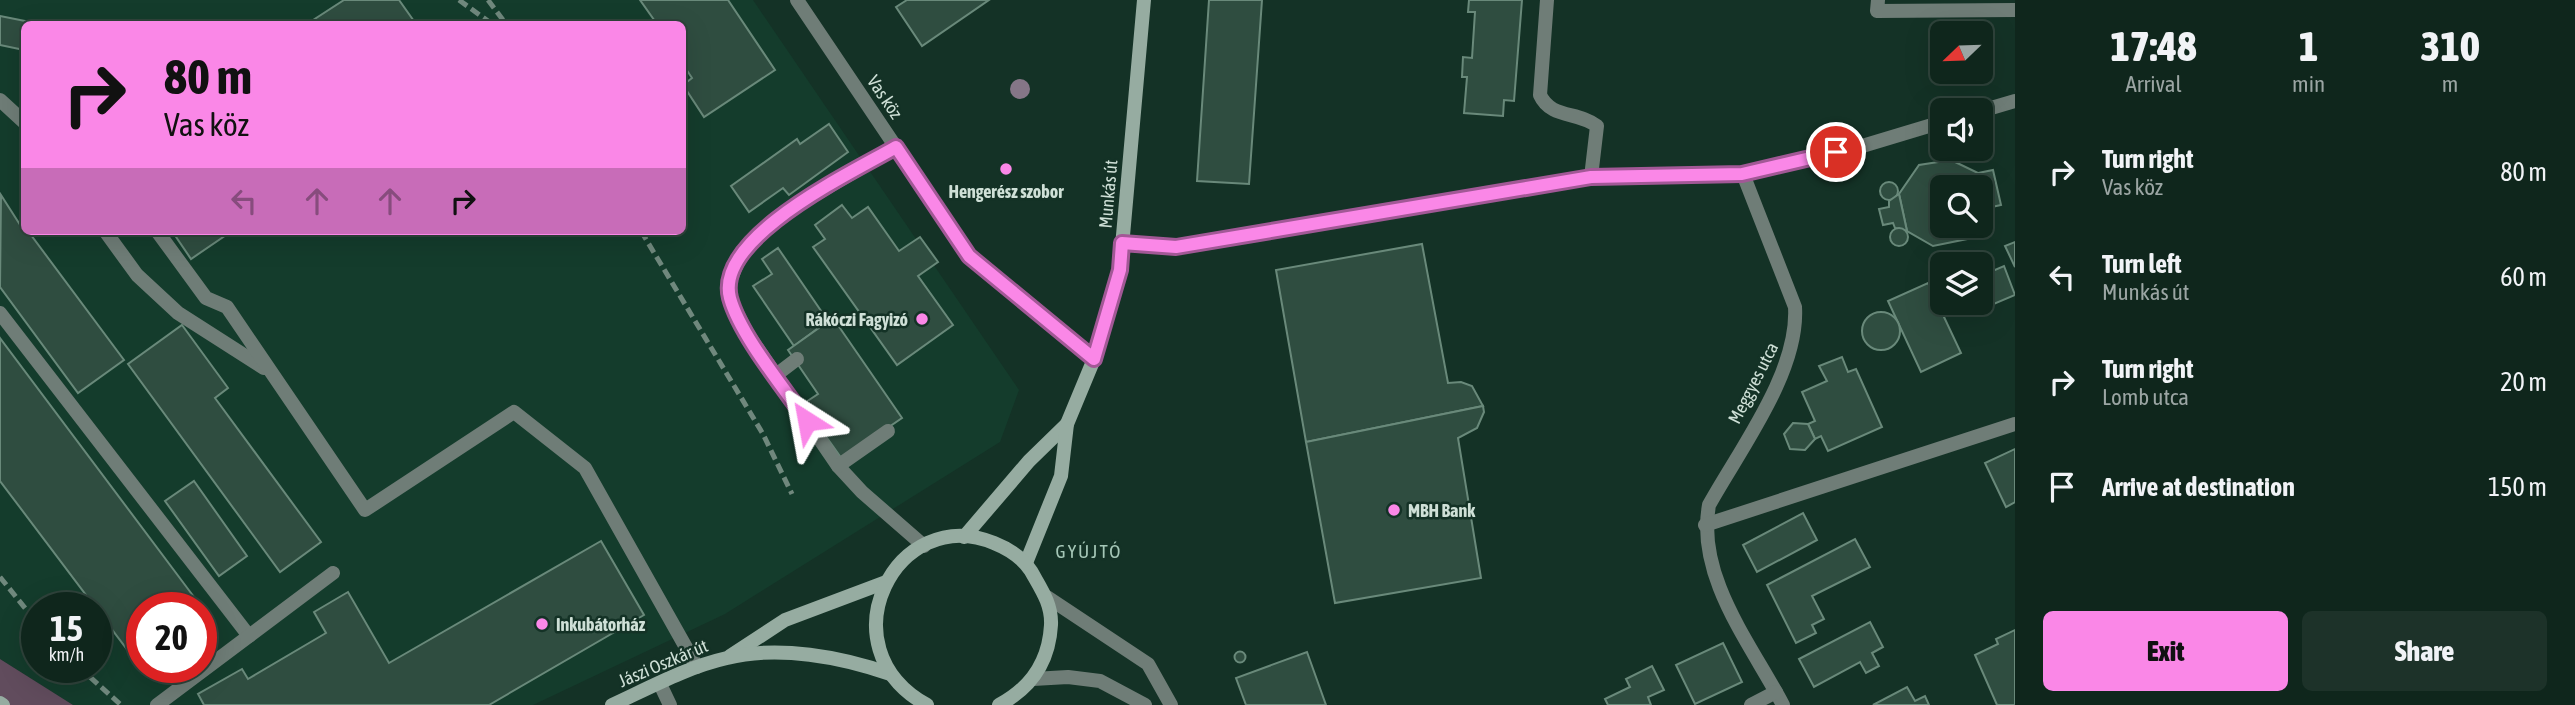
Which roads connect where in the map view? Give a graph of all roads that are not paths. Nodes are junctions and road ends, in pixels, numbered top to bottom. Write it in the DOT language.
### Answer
graph roads {
  1 [pos="797,0"];
  2 [pos="1144,0"];
  3 [pos="1547,0"];
  4 [pos="1878,5"];
  5 [pos="2015,10"];
  6 [pos="0,100"];
  7 [pos="2015,101"];
  8 [pos="1993,107"];
  9 [pos="21,118"];
  10 [pos="1930,126"];
  11 [pos="896,147"];
  12 [pos="1742,174"];
  13 [pos="1591,177"];
  14 [pos="108,235"];
  15 [pos="160,235"];
  16 [pos="1122,243"];
  17 [pos="0,313"];
  18 [pos="797,359"];
  19 [pos="1094,359"];
  20 [pos="271,372"];
  21 [pos="776,375"];
  22 [pos="1068,424"];
  23 [pos="2015,424"];
  24 [pos="888,431"];
  25 [pos="838,466"];
  26 [pos="1705,525"];
  27 [pos="964,537"];
  28 [pos="924,546"];
  29 [pos="1026,563"];
  30 [pos="333,573"];
  31 [pos="886,582"];
  32 [pos="1047,597"];
  33 [pos="249,636"];
  34 [pos="729,657"];
  35 [pos="697,667"];
  36 [pos="890,674"];
  37 [pos="1033,679"];
  38 [pos="660,684"];
  39 [pos="1780,698"];
  40 [pos="1008,703"];
  41 [pos="157,705"];
  42 [pos="612,705"];
  43 [pos="670,705"];
  44 [pos="926,705"];
  45 [pos="1145,705"];
  46 [pos="1171,705"];
  47 [pos="1751,705"];
  1 -- 11 [label="street, Vas köz"];
  2 -- 16 [label="main road, Munkás út"];
  3 -- 13 [label="street"];
  4 -- 5 [label="street"];
  6 -- 9 [label="street"];
  7 -- 8 [label="street"];
  10 -- 12 [label="street"];
  11 -- 19 [label="street, Vas köz"];
  11 -- 21 [label="street"];
  12 -- 13 [label="street"];
  12 -- 26 [label="street, Meggyes utca"];
  13 -- 16 [label="street"];
  14 -- 20 [label="street"];
  15 -- 20 [label="street"];
  16 -- 19 [label="main road, Munkás út"];
  17 -- 33 [label="street"];
  18 -- 21 [label="street"];
  19 -- 22 [label="main road, Munkás út"];
  20 -- 35 [label="street"];
  21 -- 25 [label="street"];
  22 -- 27 [label="main road"];
  22 -- 29 [label="main road"];
  23 -- 26 [label="street"];
  24 -- 25 [label="street"];
  25 -- 28 [label="street"];
  26 -- 39 [label="street, Meggyes utca"];
  27 -- 28 [label="main road"];
  27 -- 29 [label="main road"];
  28 -- 31 [label="main road"];
  29 -- 32 [label="main road"];
  30 -- 33 [label="street"];
  31 -- 34 [label="main road"];
  31 -- 36 [label="main road"];
  32 -- 37 [label="main road"];
  32 -- 46 [label="street"];
  33 -- 41 [label="street"];
  34 -- 35 [label="main road, Jászi Oszkár út"];
  34 -- 36 [label="main road"];
  35 -- 38 [label="main road, Jászi Oszkár út"];
  36 -- 44 [label="main road"];
  37 -- 40 [label="main road"];
  37 -- 45 [label="street"];
  38 -- 42 [label="main road, Jászi Oszkár út"];
  38 -- 43 [label="street"];
  39 -- 47 [label="street"];
}
